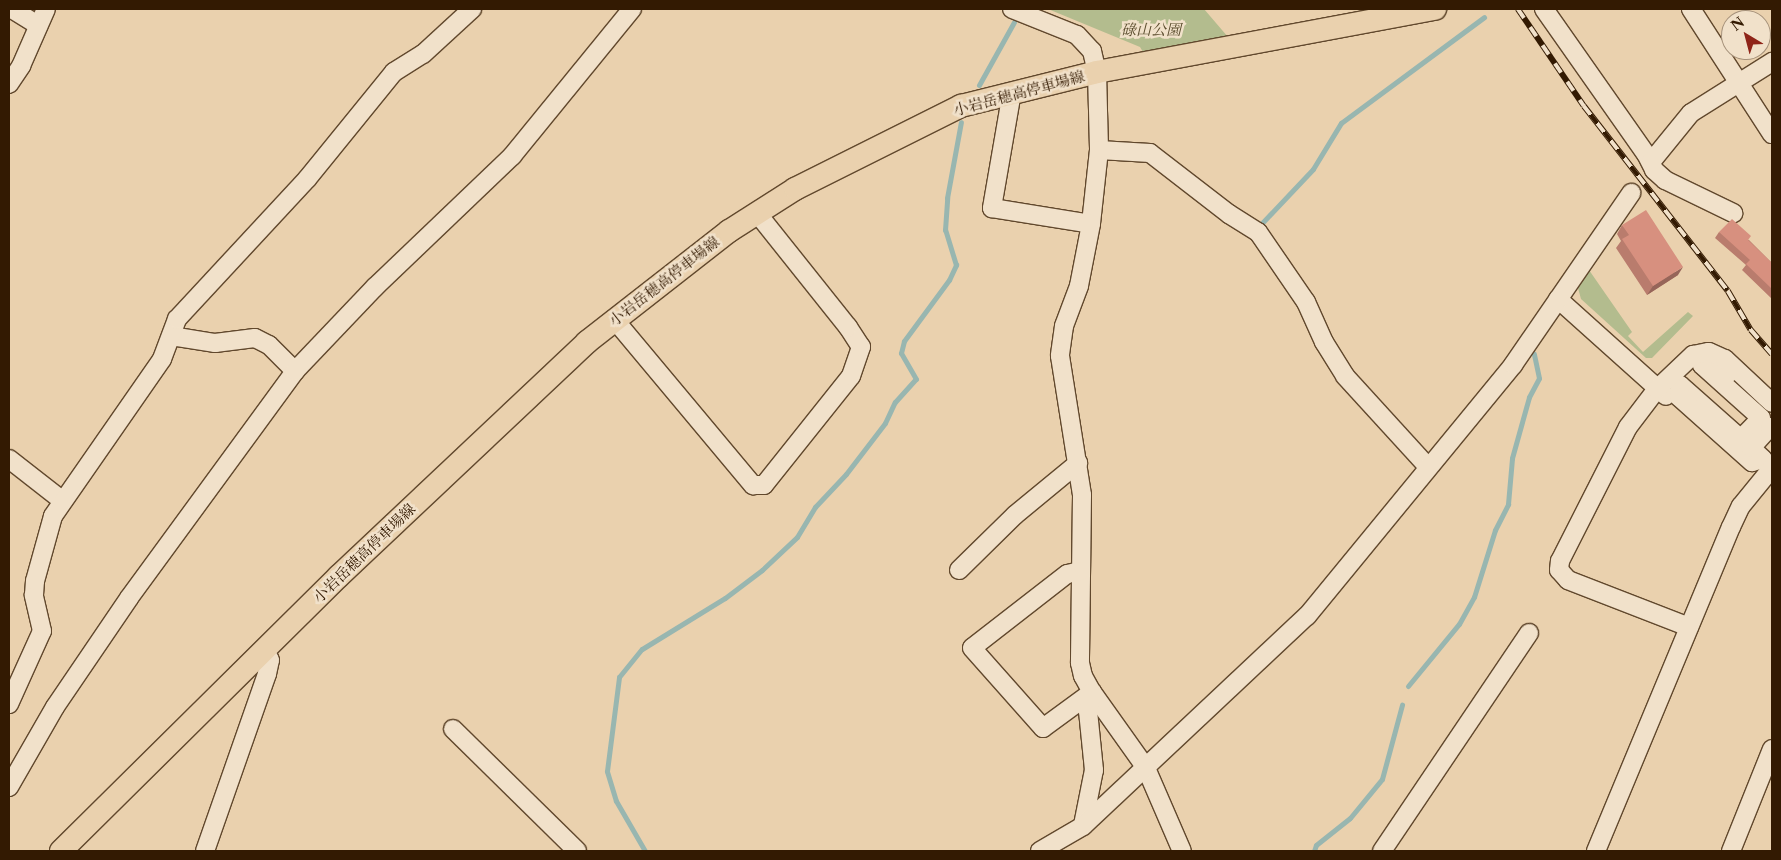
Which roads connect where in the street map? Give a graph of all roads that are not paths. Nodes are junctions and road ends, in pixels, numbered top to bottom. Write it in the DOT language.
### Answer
graph roads {
  1 [pos="12,9"];
  2 [pos="46,9"];
  3 [pos="472,9"];
  4 [pos="632,9"];
  5 [pos="1012,9"];
  6 [pos="1436,9"];
  7 [pos="1544,9"];
  8 [pos="1691,9"];
  9 [pos="38,25"];
  10 [pos="1772,62"];
  11 [pos="1097,72"];
  12 [pos="9,84"];
  13 [pos="1740,84"];
  14 [pos="1012,92"];
  15 [pos="1772,134"];
  16 [pos="1099,150"];
  17 [pos="1651,162"];
  18 [pos="1631,193"];
  19 [pos="1733,212"];
  20 [pos="757,213"];
  21 [pos="1091,224"];
  22 [pos="1558,300"];
  23 [pos="614,319"];
  24 [pos="171,336"];
  25 [pos="295,371"];
  26 [pos="1658,389"];
  27 [pos="1772,403"];
  28 [pos="1772,414"];
  29 [pos="1772,429"];
  30 [pos="9,459"];
  31 [pos="1078,463"];
  32 [pos="1428,468"];
  33 [pos="1772,468"];
  34 [pos="1767,488"];
  35 [pos="63,500"];
  36 [pos="958,570"];
  37 [pos="1080,571"];
  38 [pos="1689,627"];
  39 [pos="1530,632"];
  40 [pos="265,650"];
  41 [pos="1092,692"];
  42 [pos="9,704"];
  43 [pos="453,729"];
  44 [pos="1772,749"];
  45 [pos="1146,768"];
  46 [pos="9,787"];
  47 [pos="1083,826"];
  48 [pos="61,851"];
  49 [pos="205,851"];
  50 [pos="577,851"];
  51 [pos="1040,851"];
  52 [pos="1182,851"];
  53 [pos="1382,851"];
  54 [pos="1596,851"];
  55 [pos="1731,851"];
  1 -- 9 [label="street"];
  2 -- 9 [label="street"];
  3 -- 24 [label="street"];
  4 -- 25 [label="street"];
  5 -- 11 [label="street"];
  6 -- 11 [label="main road, 小岩岳穂高停車場線"];
  7 -- 17 [label="street"];
  8 -- 13 [label="street"];
  9 -- 12 [label="street"];
  10 -- 13 [label="street"];
  11 -- 14 [label="main road, 小岩岳穂高停車場線"];
  11 -- 16 [label="street"];
  13 -- 15 [label="street"];
  13 -- 17 [label="street"];
  14 -- 20 [label="main road, 小岩岳穂高停車場線"];
  14 -- 21 [label="street"];
  16 -- 21 [label="street"];
  16 -- 32 [label="street"];
  17 -- 19 [label="street"];
  18 -- 22 [label="street"];
  20 -- 23 [label="main road, 小岩岳穂高停車場線"];
  20 -- 23 [label="street"];
  21 -- 31 [label="street"];
  22 -- 26 [label="street"];
  22 -- 32 [label="street"];
  23 -- 40 [label="main road, 小岩岳穂高停車場線"];
  24 -- 25 [label="street"];
  24 -- 35 [label="street"];
  25 -- 46 [label="street"];
  26 -- 27 [label="street"];
  26 -- 34 [label="street"];
  26 -- 38 [label="street"];
  28 -- 29 [label="street"];
  30 -- 35 [label="street"];
  31 -- 36 [label="street"];
  31 -- 37 [label="street"];
  32 -- 45 [label="street"];
  33 -- 34 [label="street"];
  34 -- 38 [label="street"];
  35 -- 42 [label="street"];
  37 -- 41 [label="street"];
  37 -- 41 [label="street"];
  38 -- 54 [label="street"];
  39 -- 53 [label="street"];
  40 -- 48 [label="main road, 小岩岳穂高停車場線"];
  40 -- 49 [label="street"];
  41 -- 45 [label="street"];
  41 -- 47 [label="street"];
  43 -- 50 [label="street"];
  44 -- 55 [label="street"];
  45 -- 47 [label="street"];
  45 -- 52 [label="street"];
  47 -- 51 [label="street"];
}
